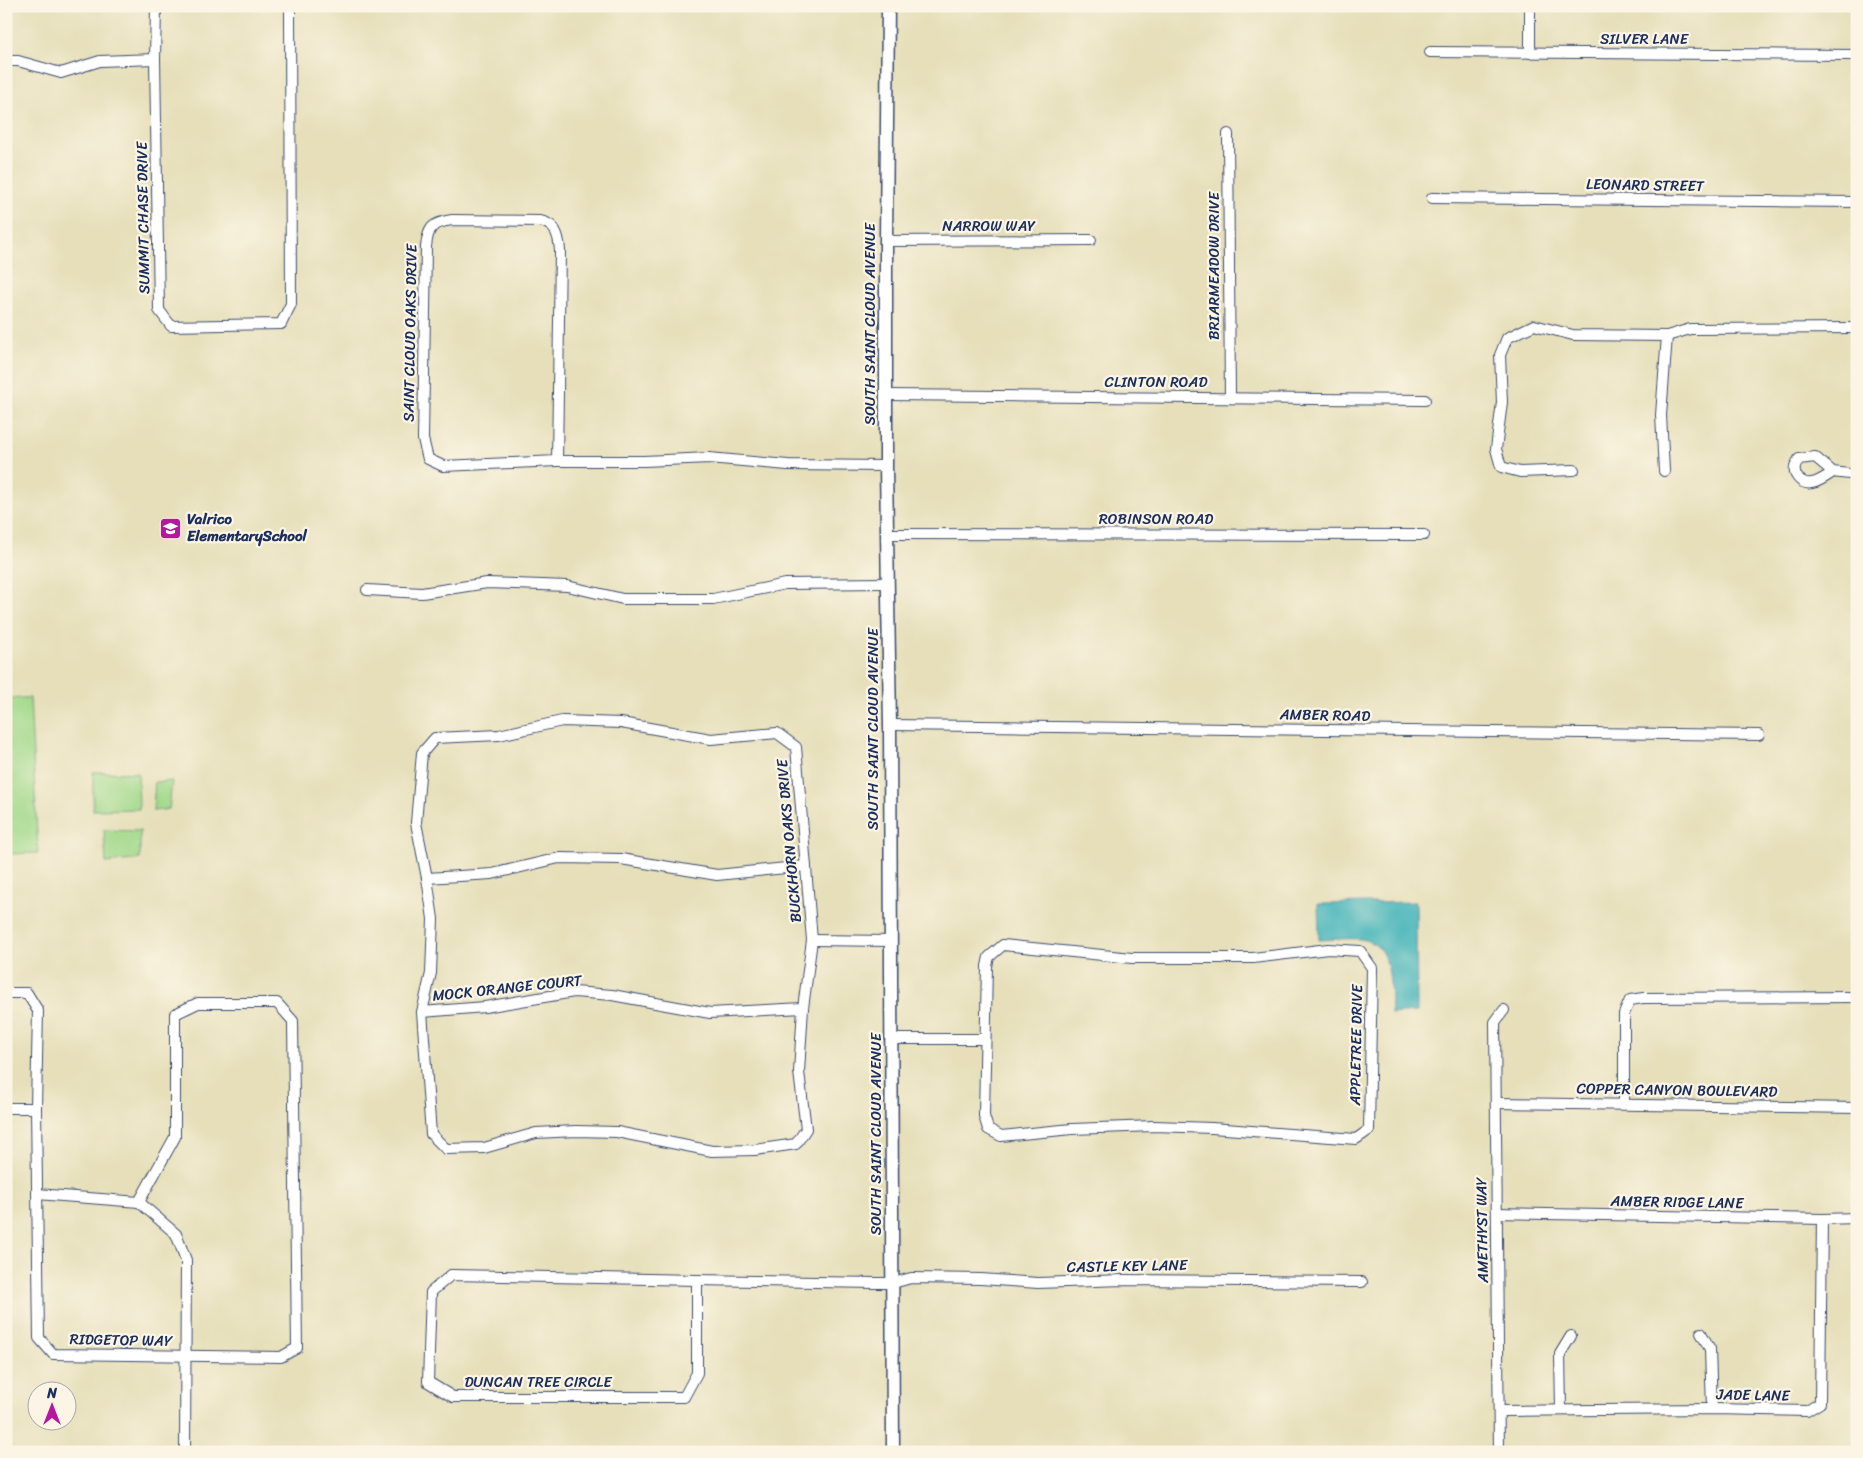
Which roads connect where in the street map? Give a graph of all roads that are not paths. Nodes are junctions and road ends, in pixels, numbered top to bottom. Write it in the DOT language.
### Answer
graph roads {
  1 [pos="156,6"];
  2 [pos="290,6"];
  3 [pos="888,6"];
  4 [pos="1530,6"];
  5 [pos="1430,52"];
  6 [pos="1530,53"];
  7 [pos="1857,55"];
  8 [pos="155,59"];
  9 [pos="6,60"];
  10 [pos="1228,134"];
  11 [pos="1432,198"];
  12 [pos="1857,202"];
  13 [pos="1091,240"];
  14 [pos="886,241"];
  15 [pos="1857,328"];
  16 [pos="1667,336"];
  17 [pos="886,395"];
  18 [pos="1230,398"];
  19 [pos="1425,400"];
  20 [pos="556,461"];
  21 [pos="886,466"];
  22 [pos="1574,470"];
  23 [pos="1664,471"];
  24 [pos="1834,472"];
  25 [pos="1857,475"];
  26 [pos="888,534"];
  27 [pos="1424,535"];
  28 [pos="888,583"];
  29 [pos="367,590"];
  30 [pos="890,725"];
  31 [pos="1759,735"];
  32 [pos="806,866"];
  33 [pos="427,878"];
  34 [pos="812,940"];
  35 [pos="891,940"];
  36 [pos="6,993"];
  37 [pos="1857,997"];
  38 [pos="803,1008"];
  39 [pos="1504,1010"];
  40 [pos="422,1012"];
  41 [pos="892,1039"];
  42 [pos="984,1039"];
  43 [pos="1496,1104"];
  44 [pos="1624,1104"];
  45 [pos="6,1108"];
  46 [pos="36,1108"];
  47 [pos="1857,1108"];
  48 [pos="37,1194"];
  49 [pos="139,1202"];
  50 [pos="1497,1214"];
  51 [pos="1857,1218"];
  52 [pos="1822,1220"];
  53 [pos="697,1280"];
  54 [pos="1362,1282"];
  55 [pos="893,1283"];
  56 [pos="1701,1333"];
  57 [pos="1571,1336"];
  58 [pos="186,1355"];
  59 [pos="1561,1409"];
  60 [pos="1712,1409"];
  61 [pos="1499,1411"];
  62 [pos="185,1452"];
  63 [pos="893,1452"];
  64 [pos="1499,1452"];
  1 -- 8 [label="street, SUMMIT CHASE DRIVE"];
  2 -- 8 [label="street, SUMMIT CHASE DRIVE"];
  3 -- 14 [label="street, SOUTH SAINT CLOUD AVENUE"];
  4 -- 6 [label="street"];
  5 -- 6 [label="street, SILVER LANE"];
  6 -- 7 [label="street, SILVER LANE"];
  8 -- 9 [label="street"];
  10 -- 18 [label="street, BRIARMEADOW DRIVE"];
  11 -- 12 [label="street, LEONARD STREET"];
  13 -- 14 [label="street, NARROW WAY"];
  14 -- 17 [label="street, SOUTH SAINT CLOUD AVENUE"];
  15 -- 16 [label="street"];
  16 -- 22 [label="street"];
  16 -- 23 [label="street"];
  17 -- 18 [label="street, CLINTON ROAD"];
  17 -- 21 [label="street, SOUTH SAINT CLOUD AVENUE"];
  18 -- 19 [label="street, CLINTON ROAD"];
  20 -- 20 [label="street, SAINT CLOUD OAKS DRIVE"];
  20 -- 21 [label="street, SAINT CLOUD OAKS DRIVE"];
  21 -- 26 [label="street, SOUTH SAINT CLOUD AVENUE"];
  24 -- 25 [label="street"];
  26 -- 27 [label="street, ROBINSON ROAD"];
  26 -- 28 [label="street, SOUTH SAINT CLOUD AVENUE"];
  28 -- 29 [label="street"];
  28 -- 30 [label="street, SOUTH SAINT CLOUD AVENUE"];
  30 -- 31 [label="street, AMBER ROAD"];
  30 -- 35 [label="street, SOUTH SAINT CLOUD AVENUE"];
  32 -- 33 [label="street"];
  32 -- 33 [label="street, BUCKHORN OAKS DRIVE"];
  32 -- 34 [label="street, BUCKHORN OAKS DRIVE"];
  33 -- 40 [label="street, BUCKHORN OAKS DRIVE"];
  34 -- 35 [label="street, BUCKHORN OAKS DRIVE"];
  34 -- 38 [label="street, BUCKHORN OAKS DRIVE"];
  35 -- 41 [label="street, SOUTH SAINT CLOUD AVENUE"];
  36 -- 46 [label="street, RIDGETOP WAY"];
  37 -- 44 [label="street"];
  38 -- 40 [label="street, MOCK ORANGE COURT"];
  38 -- 40 [label="street, BUCKHORN OAKS DRIVE"];
  39 -- 43 [label="street, AMETHYST WAY"];
  41 -- 42 [label="street"];
  41 -- 55 [label="street, SOUTH SAINT CLOUD AVENUE"];
  42 -- 42 [label="street, APPLETREE DRIVE"];
  43 -- 44 [label="street, COPPER CANYON BOULEVARD"];
  43 -- 50 [label="street, AMETHYST WAY"];
  44 -- 47 [label="street, COPPER CANYON BOULEVARD"];
  45 -- 46 [label="street"];
  46 -- 48 [label="street, RIDGETOP WAY"];
  48 -- 49 [label="street"];
  48 -- 58 [label="street, RIDGETOP WAY"];
  49 -- 58 [label="street"];
  49 -- 58 [label="street, RIDGETOP WAY"];
  50 -- 52 [label="street, AMBER RIDGE LANE"];
  50 -- 61 [label="street, AMETHYST WAY"];
  51 -- 52 [label="street, AMBER RIDGE LANE"];
  52 -- 60 [label="street, JADE LANE"];
  53 -- 53 [label="street, DUNCAN TREE CIRCLE"];
  53 -- 55 [label="street, DUNCAN TREE CIRCLE"];
  54 -- 55 [label="street, CASTLE KEY LANE"];
  55 -- 63 [label="street, SOUTH SAINT CLOUD AVENUE"];
  56 -- 60 [label="street"];
  57 -- 59 [label="street"];
  58 -- 62 [label="street"];
  59 -- 60 [label="street, JADE LANE"];
  59 -- 61 [label="street, JADE LANE"];
  61 -- 64 [label="street, AMETHYST WAY"];
}
